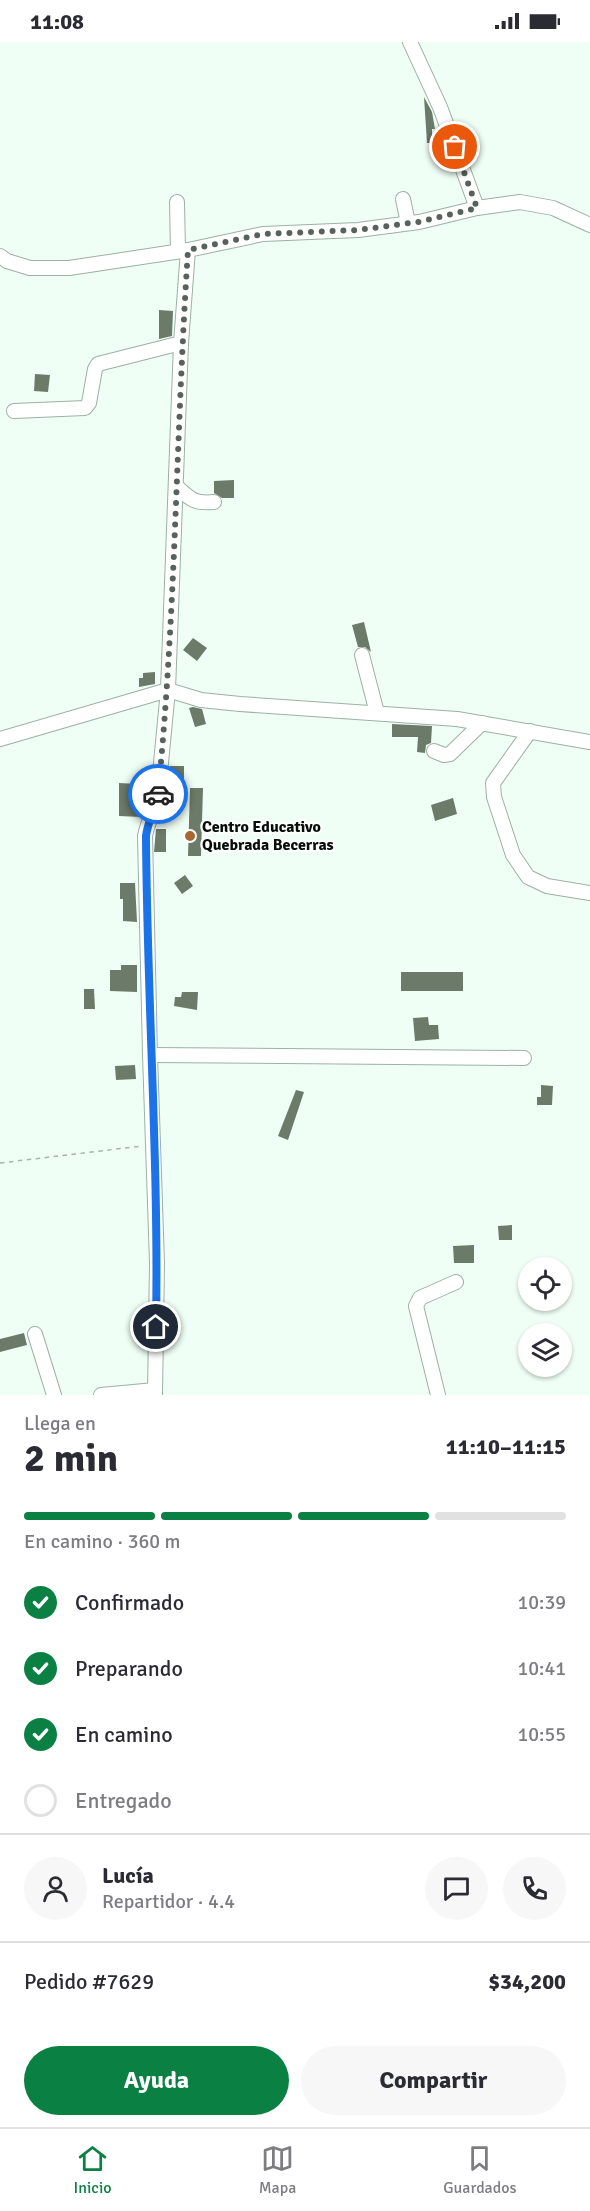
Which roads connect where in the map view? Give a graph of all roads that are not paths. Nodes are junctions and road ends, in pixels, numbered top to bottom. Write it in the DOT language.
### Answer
graph roads {
  1 [pos="410,42"];
  2 [pos="403,199"];
  3 [pos="177,202"];
  4 [pos="477,208"];
  5 [pos="408,223"];
  6 [pos="590,225"];
  7 [pos="183,251"];
  8 [pos="0,255"];
  9 [pos="181,343"];
  10 [pos="14,411"];
  11 [pos="176,486"];
  12 [pos="214,502"];
  13 [pos="362,655"];
  14 [pos="168,690"];
  15 [pos="376,713"];
  16 [pos="482,723"];
  17 [pos="530,731"];
  18 [pos="0,738"];
  19 [pos="590,742"];
  20 [pos="434,751"];
  21 [pos="590,893"];
  22 [pos="150,1055"];
  23 [pos="524,1058"];
  24 [pos="456,1282"];
  25 [pos="35,1334"];
  26 [pos="155,1393"];
  27 [pos="54,1395"];
  28 [pos="101,1395"];
  29 [pos="438,1395"];
  1 -- 4 [label="street"];
  2 -- 5 [label="street"];
  3 -- 7 [label="street"];
  4 -- 5 [label="street"];
  4 -- 6 [label="street"];
  5 -- 7 [label="street"];
  7 -- 8 [label="street"];
  7 -- 9 [label="street"];
  9 -- 10 [label="street"];
  9 -- 11 [label="street"];
  11 -- 12 [label="street"];
  11 -- 14 [label="street"];
  13 -- 15 [label="street"];
  14 -- 15 [label="street"];
  14 -- 18 [label="street"];
  14 -- 22 [label="street"];
  15 -- 16 [label="street"];
  16 -- 17 [label="street"];
  16 -- 20 [label="street"];
  17 -- 19 [label="street"];
  17 -- 21 [label="street"];
  22 -- 23 [label="street"];
  22 -- 26 [label="street"];
  24 -- 29 [label="street"];
  25 -- 27 [label="street"];
  26 -- 28 [label="street"];
}
